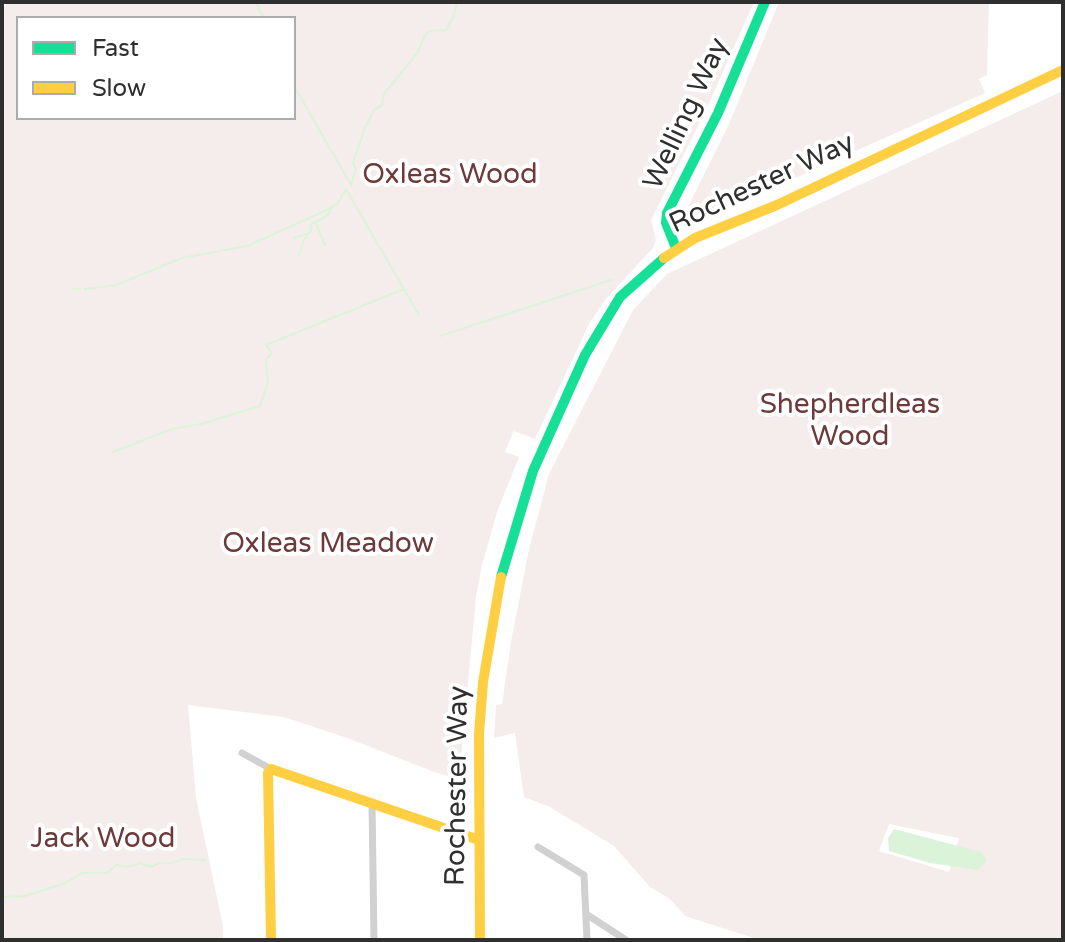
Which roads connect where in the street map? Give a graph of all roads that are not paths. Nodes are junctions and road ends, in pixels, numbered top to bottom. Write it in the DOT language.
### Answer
graph roads {
  1 [pos="765,2"];
  2 [pos="1063,70"];
  3 [pos="676,248"];
  4 [pos="242,753"];
  5 [pos="271,769"];
  6 [pos="372,803"];
  7 [pos="479,840"];
  8 [pos="538,847"];
  9 [pos="586,914"];
  10 [pos="271,940"];
  11 [pos="374,940"];
  12 [pos="480,940"];
  13 [pos="587,940"];
  14 [pos="626,940"];
  1 -- 3 [label="street, Welling Way"];
  2 -- 3 [label="street, Rochester Way"];
  3 -- 7 [label="street, Rochester Way"];
  4 -- 5 [label="street"];
  5 -- 6 [label="street"];
  5 -- 10 [label="street"];
  6 -- 7 [label="street"];
  6 -- 11 [label="street"];
  7 -- 12 [label="street, Rochester Way"];
  8 -- 9 [label="street"];
  9 -- 13 [label="street"];
  9 -- 14 [label="street"];
}
